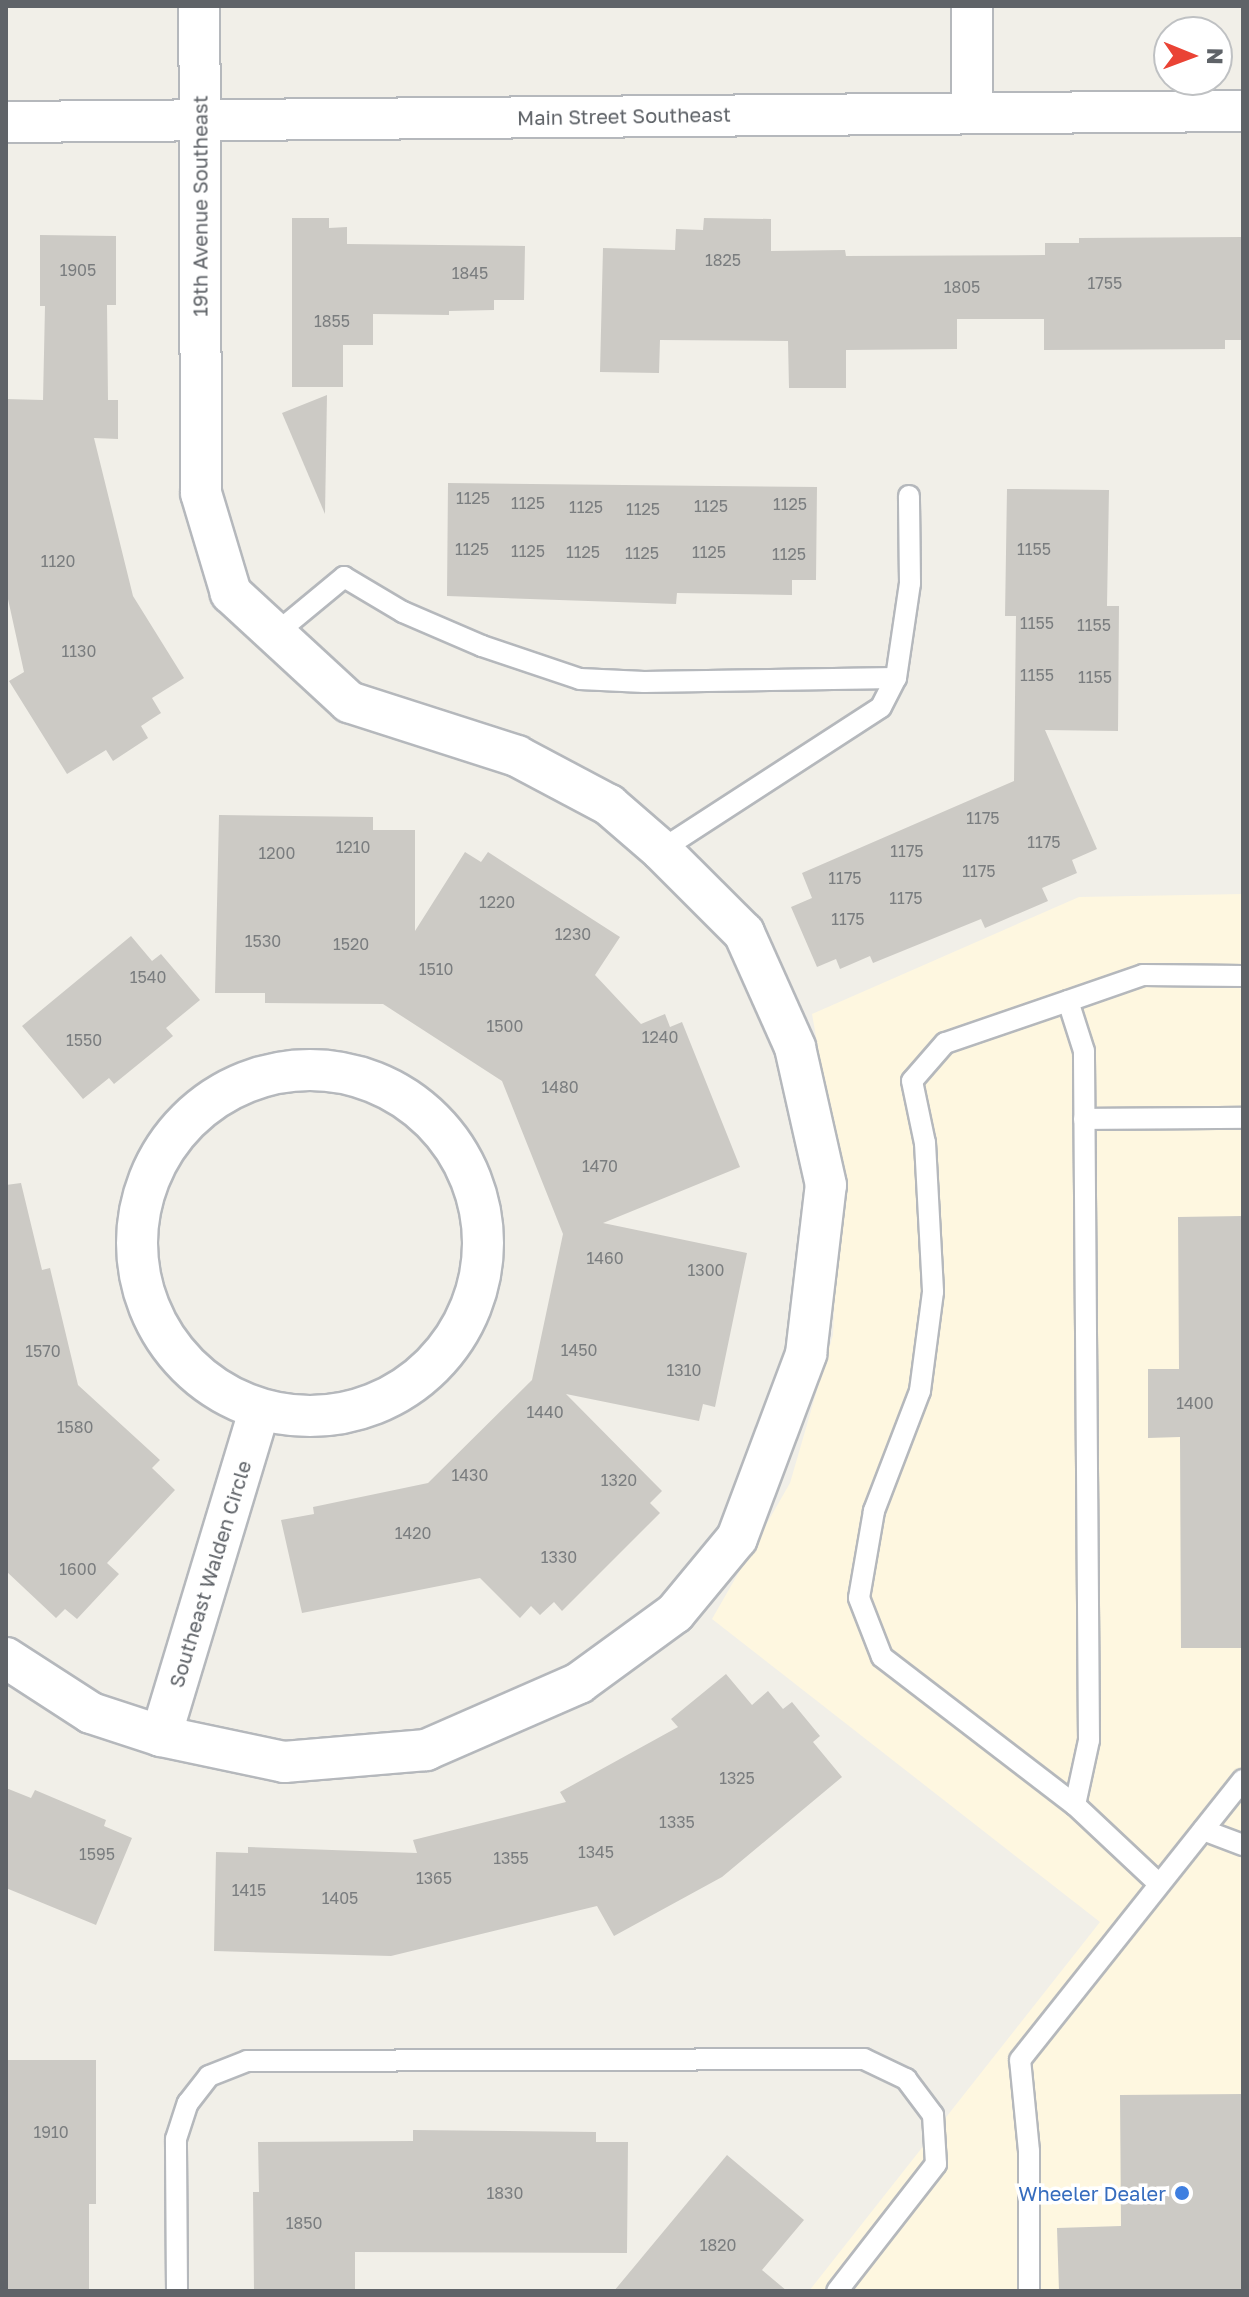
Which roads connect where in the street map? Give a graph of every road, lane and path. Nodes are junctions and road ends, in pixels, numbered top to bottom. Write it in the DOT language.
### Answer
graph roads {
  1 [pos="199,6"];
  2 [pos="972,6"];
  3 [pos="972,111"];
  4 [pos="1243,111"];
  5 [pos="199,121"];
  6 [pos="6,122"];
  7 [pos="909,496"];
  8 [pos="274,635"];
  9 [pos="896,678"];
  10 [pos="661,850"];
  11 [pos="1243,976"];
  12 [pos="1068,1001"];
  13 [pos="1243,1118"];
  14 [pos="1084,1119"];
  15 [pos="259,1412"];
  16 [pos="6,1658"];
  17 [pos="161,1736"];
  18 [pos="1243,1780"];
  19 [pos="1075,1805"];
  20 [pos="1203,1830"];
  21 [pos="1243,1845"];
  22 [pos="1159,1884"];
  23 [pos="177,2291"];
  24 [pos="837,2291"];
  25 [pos="1029,2291"];
  1 -- 5 [label="street, 19th Avenue Southeast"];
  2 -- 3 [label="street"];
  3 -- 4 [label="street, Main Street Southeast"];
  3 -- 5 [label="street, Main Street Southeast"];
  5 -- 6 [label="street, Main Street Southeast"];
  5 -- 8 [label="street, 19th Avenue Southeast"];
  7 -- 9 [label="lane"];
  8 -- 9 [label="lane"];
  8 -- 10 [label="street, 19th Avenue Southeast"];
  9 -- 10 [label="lane"];
  10 -- 17 [label="street, 19th Avenue Southeast"];
  11 -- 12 [label="lane"];
  12 -- 14 [label="lane"];
  12 -- 19 [label="lane"];
  13 -- 14 [label="lane"];
  14 -- 19 [label="lane"];
  15 -- 15 [label="street"];
  15 -- 17 [label="street, Southeast Walden Circle"];
  16 -- 17 [label="street, 19th Avenue Southeast"];
  18 -- 20 [label="lane"];
  19 -- 22 [label="lane"];
  20 -- 21 [label="lane"];
  20 -- 22 [label="lane"];
  22 -- 25 [label="lane"];
  23 -- 24 [label="lane"];
}
